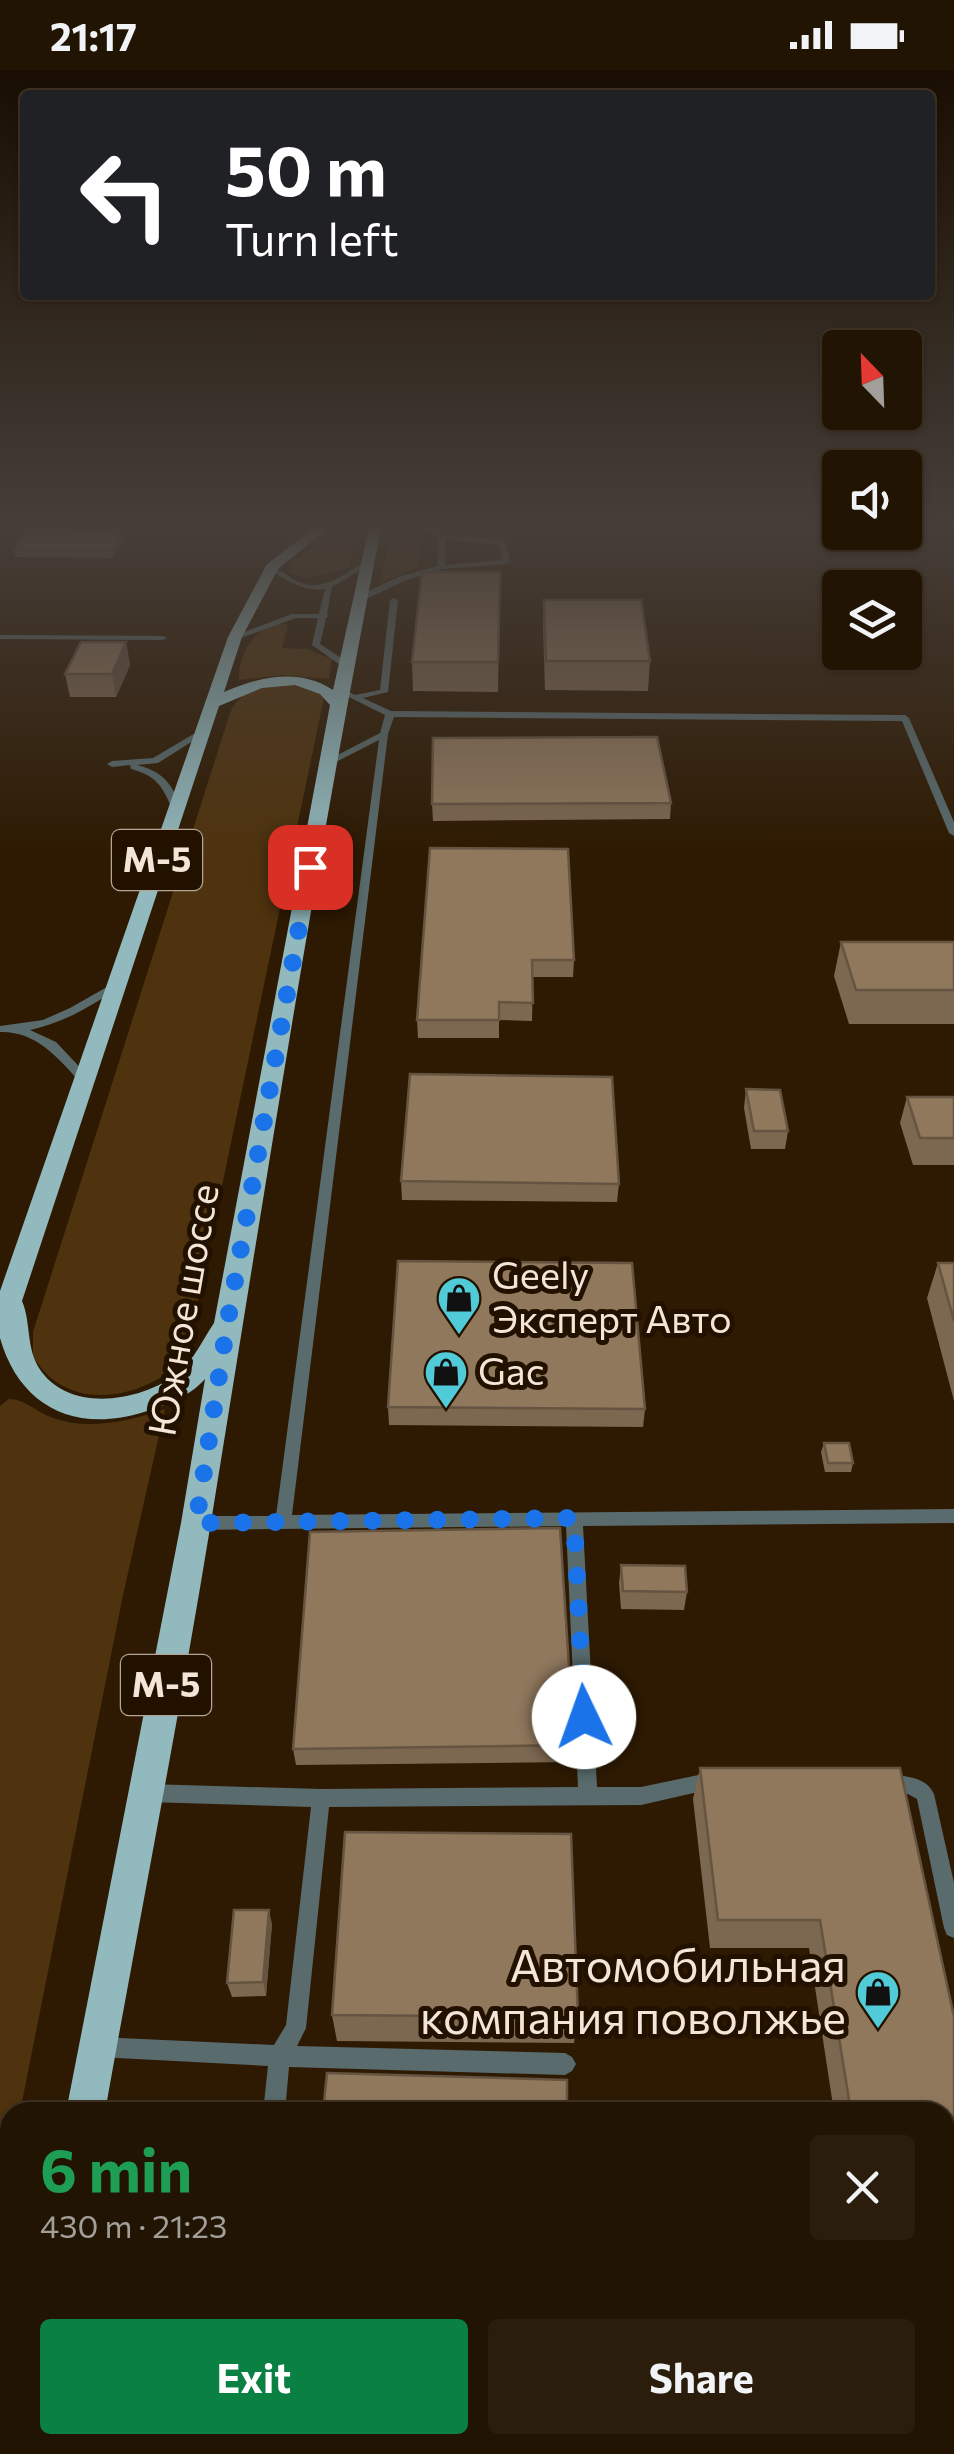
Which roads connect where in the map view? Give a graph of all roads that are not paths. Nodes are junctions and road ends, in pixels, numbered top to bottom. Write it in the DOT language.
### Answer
graph roads {
  1 [pos="236,634"];
  2 [pos="243,634"];
  3 [pos="319,634"];
  4 [pos="352,634"];
  5 [pos="390,634"];
  6 [pos="0,637"];
  7 [pos="235,637"];
  8 [pos="163,638"];
  9 [pos="346,665"];
  10 [pos="345,697"];
  11 [pos="210,705"];
  12 [pos="390,714"];
  13 [pos="200,734"];
  14 [pos="384,734"];
  15 [pos="328,762"];
  16 [pos="112,764"];
  17 [pos="124,764"];
  18 [pos="175,807"];
  19 [pos="954,833"];
  20 [pos="114,986"];
  21 [pos="0,1029"];
  22 [pos="19,1030"];
  23 [pos="84,1080"];
  24 [pos="12,1296"];
  25 [pos="227,1325"];
  26 [pos="0,1329"];
  27 [pos="954,1516"];
  28 [pos="574,1518"];
  29 [pos="283,1520"];
  30 [pos="196,1523"];
  31 [pos="736,1780"];
  32 [pos="872,1784"];
  33 [pos="145,1793"];
  34 [pos="588,1796"];
  35 [pos="320,1798"];
  36 [pos="954,1928"];
  37 [pos="98,2047"];
  38 [pos="280,2056"];
  39 [pos="565,2064"];
  40 [pos="87,2102"];
  41 [pos="275,2102"];
  1 -- 7 [label="main road, М-5"];
  2 -- 7 [label="lane"];
  3 -- 9 [label="lane"];
  4 -- 9 [label="main road, Южное шоссе / М-5"];
  5 -- 10 [label="lane"];
  6 -- 8 [label="lane"];
  7 -- 11 [label="main road, М-5"];
  9 -- 10 [label="main road, Южное шоссе / М-5"];
  10 -- 11 [label="main road"];
  10 -- 12 [label="lane"];
  10 -- 15 [label="main road, Южное шоссе / М-5"];
  11 -- 13 [label="main road, М-5"];
  12 -- 14 [label="lane"];
  12 -- 19 [label="lane"];
  13 -- 17 [label="lane"];
  13 -- 18 [label="main road, М-5"];
  14 -- 15 [label="lane"];
  14 -- 29 [label="lane"];
  15 -- 25 [label="main road, Южное шоссе / М-5"];
  16 -- 17 [label="lane"];
  17 -- 18 [label="lane"];
  18 -- 20 [label="main road, М-5"];
  20 -- 22 [label="lane"];
  20 -- 23 [label="main road, М-5"];
  21 -- 22 [label="lane"];
  22 -- 23 [label="lane"];
  23 -- 24 [label="main road, М-5"];
  24 -- 25 [label="main road"];
  24 -- 26 [label="main road, М-5"];
  25 -- 30 [label="main road, Южное шоссе / М-5"];
  27 -- 28 [label="lane"];
  28 -- 29 [label="lane"];
  28 -- 34 [label="lane"];
  29 -- 30 [label="lane"];
  30 -- 33 [label="main road, Южное шоссе / М-5"];
  31 -- 34 [label="lane"];
  32 -- 36 [label="lane"];
  33 -- 35 [label="lane"];
  33 -- 37 [label="main road, Южное шоссе / М-5"];
  34 -- 35 [label="lane"];
  35 -- 38 [label="lane"];
  37 -- 38 [label="lane"];
  37 -- 40 [label="main road, Южное шоссе / М-5"];
  38 -- 39 [label="lane"];
  38 -- 41 [label="lane"];
}
